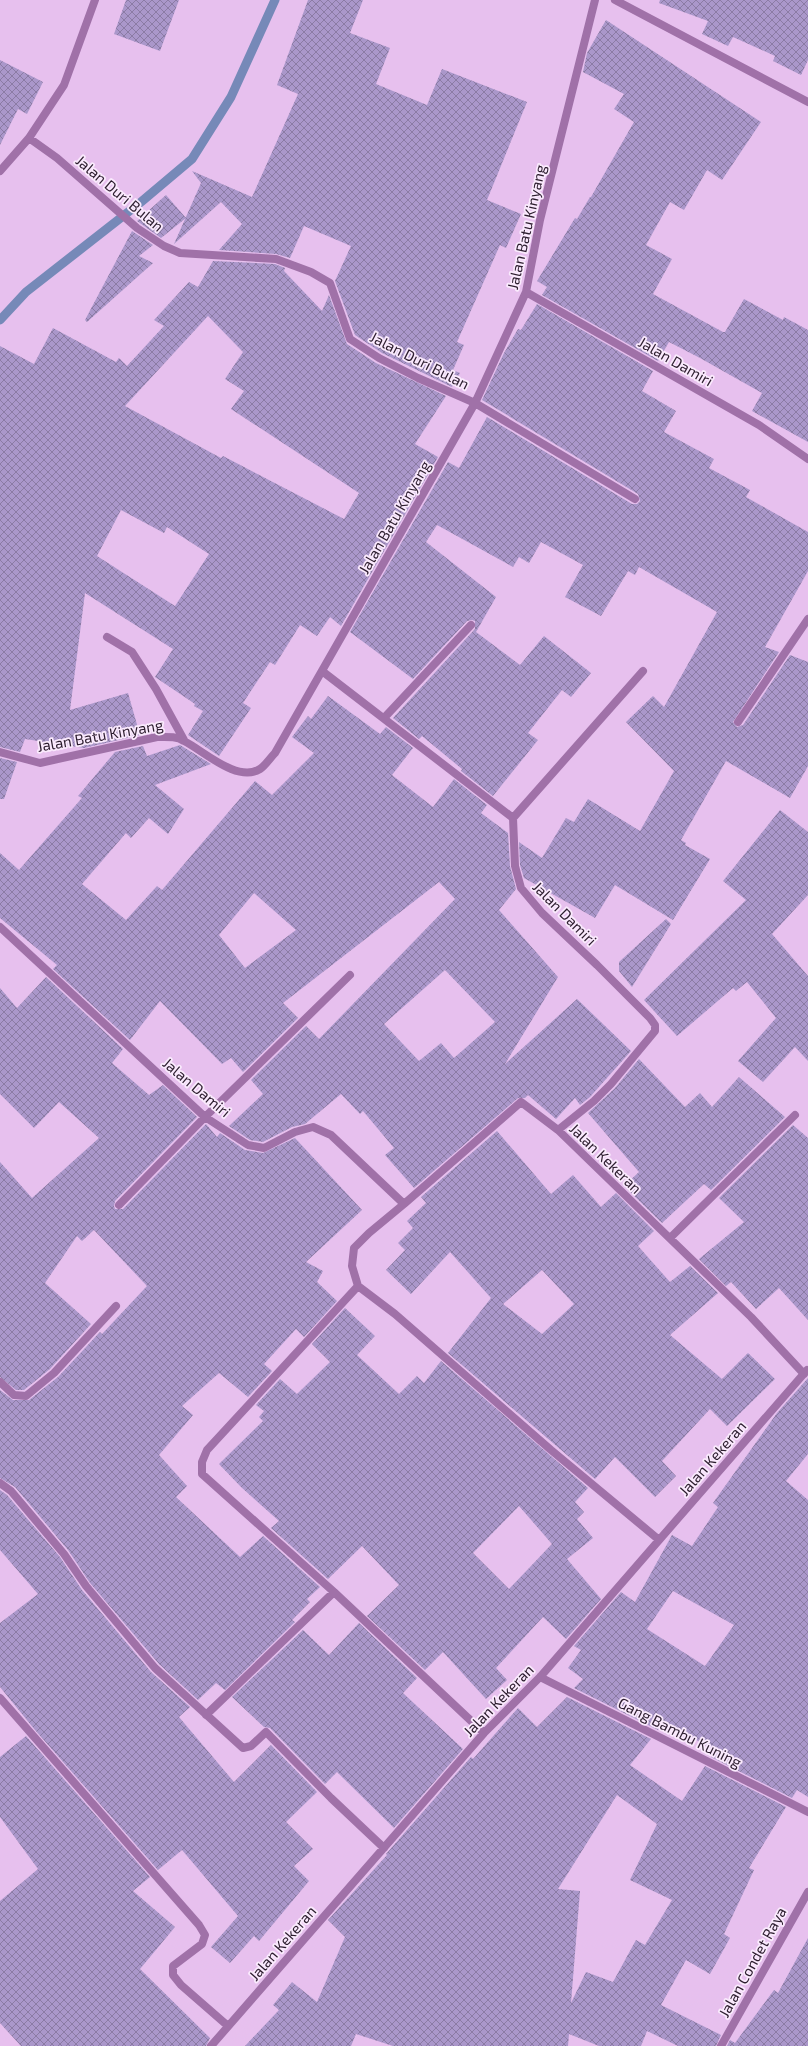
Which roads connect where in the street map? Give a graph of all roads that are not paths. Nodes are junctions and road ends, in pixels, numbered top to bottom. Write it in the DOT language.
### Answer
graph roads {
  1 [pos="95,0"];
  2 [pos="595,0"];
  3 [pos="615,0"];
  4 [pos="808,102"];
  5 [pos="29,138"];
  6 [pos="0,171"];
  7 [pos="526,292"];
  8 [pos="475,403"];
  9 [pos="808,459"];
  10 [pos="635,499"];
  11 [pos="808,619"];
  12 [pos="471,625"];
  13 [pos="107,637"];
  14 [pos="322,671"];
  15 [pos="643,671"];
  16 [pos="384,718"];
  17 [pos="738,722"];
  18 [pos="184,740"];
  19 [pos="0,752"];
  20 [pos="513,818"];
  21 [pos="0,927"];
  22 [pos="350,976"];
  23 [pos="795,1115"];
  24 [pos="205,1117"];
  25 [pos="558,1130"];
  26 [pos="404,1204"];
  27 [pos="119,1205"];
  28 [pos="670,1238"];
  29 [pos="358,1286"];
  30 [pos="116,1306"];
  31 [pos="806,1371"];
  32 [pos="0,1382"];
  33 [pos="0,1483"];
  34 [pos="658,1540"];
  35 [pos="334,1592"];
  36 [pos="540,1677"];
  37 [pos="0,1698"];
  38 [pos="206,1715"];
  39 [pos="484,1733"];
  40 [pos="808,1812"];
  41 [pos="384,1848"];
  42 [pos="808,1892"];
  43 [pos="228,2026"];
  44 [pos="212,2046"];
  45 [pos="721,2046"];
  1 -- 5 [label="street"];
  2 -- 7 [label="street, Jalan Batu Kinyang"];
  3 -- 4 [label="street"];
  5 -- 6 [label="street"];
  5 -- 8 [label="street, Jalan Duri Bulan"];
  7 -- 8 [label="street, Jalan Batu Kinyang"];
  7 -- 9 [label="street, Jalan Damiri"];
  8 -- 10 [label="street, Jalan Duri Bulan"];
  8 -- 14 [label="street, Jalan Batu Kinyang"];
  11 -- 17 [label="street"];
  12 -- 16 [label="street"];
  13 -- 18 [label="street"];
  14 -- 16 [label="street"];
  14 -- 18 [label="street, Jalan Batu Kinyang"];
  15 -- 20 [label="street"];
  16 -- 20 [label="street"];
  18 -- 19 [label="street, Jalan Batu Kinyang"];
  20 -- 25 [label="street, Jalan Damiri"];
  21 -- 24 [label="street, Jalan Damiri"];
  22 -- 24 [label="street"];
  23 -- 28 [label="street"];
  24 -- 26 [label="street, Jalan Damiri"];
  24 -- 27 [label="street"];
  25 -- 26 [label="street, Jalan Kekeran"];
  25 -- 28 [label="street, Jalan Kekeran"];
  26 -- 29 [label="street"];
  28 -- 31 [label="street, Jalan Kekeran"];
  29 -- 34 [label="street"];
  29 -- 35 [label="street"];
  30 -- 32 [label="street"];
  31 -- 34 [label="street, Jalan Kekeran"];
  33 -- 38 [label="street"];
  34 -- 36 [label="street, Jalan Kekeran"];
  35 -- 38 [label="street"];
  35 -- 39 [label="street"];
  36 -- 39 [label="street, Jalan Kekeran"];
  36 -- 40 [label="street, Gang Bambu Kuning"];
  37 -- 43 [label="street"];
  38 -- 41 [label="street"];
  39 -- 41 [label="street, Jalan Kekeran"];
  41 -- 43 [label="street, Jalan Kekeran"];
  42 -- 45 [label="street, Jalan Condet Raya"];
  43 -- 44 [label="street, Jalan Kekeran"];
}
